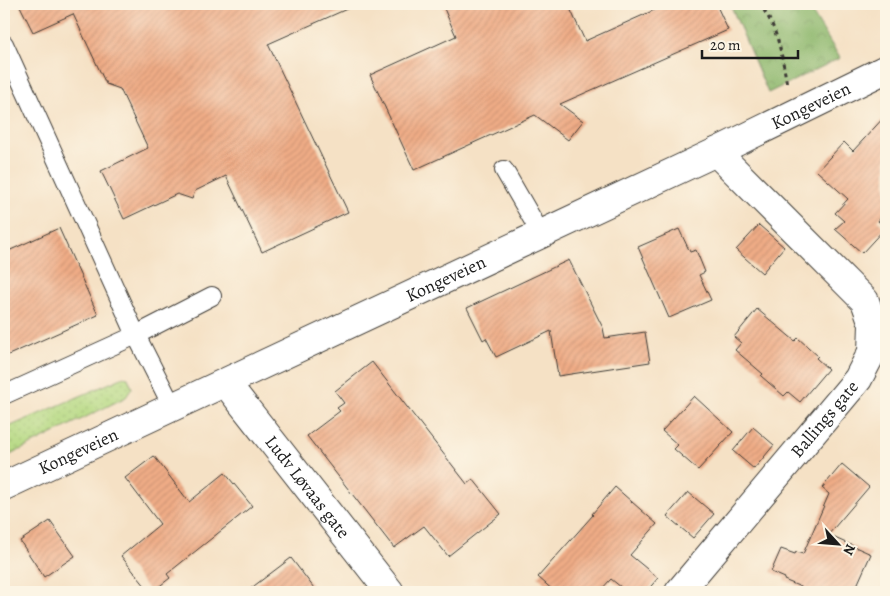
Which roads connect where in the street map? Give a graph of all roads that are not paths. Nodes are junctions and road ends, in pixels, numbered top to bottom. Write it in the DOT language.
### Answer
graph roads {
  1 [pos="4,44"];
  2 [pos="886,69"];
  3 [pos="716,152"];
  4 [pos="504,170"];
  5 [pos="541,234"];
  6 [pos="212,296"];
  7 [pos="136,335"];
  8 [pos="226,383"];
  9 [pos="4,395"];
  10 [pos="172,406"];
  11 [pos="4,486"];
  12 [pos="390,592"];
  13 [pos="679,592"];
  1 -- 7 [label="lane"];
  2 -- 3 [label="street, Kongeveien"];
  3 -- 5 [label="street, Kongeveien"];
  3 -- 13 [label="street, Ballings gate"];
  4 -- 5 [label="lane"];
  5 -- 8 [label="street, Kongeveien"];
  6 -- 7 [label="lane"];
  7 -- 9 [label="lane"];
  7 -- 10 [label="lane"];
  8 -- 10 [label="street, Kongeveien"];
  8 -- 12 [label="street, Ludv Løvaas gate"];
  10 -- 11 [label="street, Kongeveien"];
}
